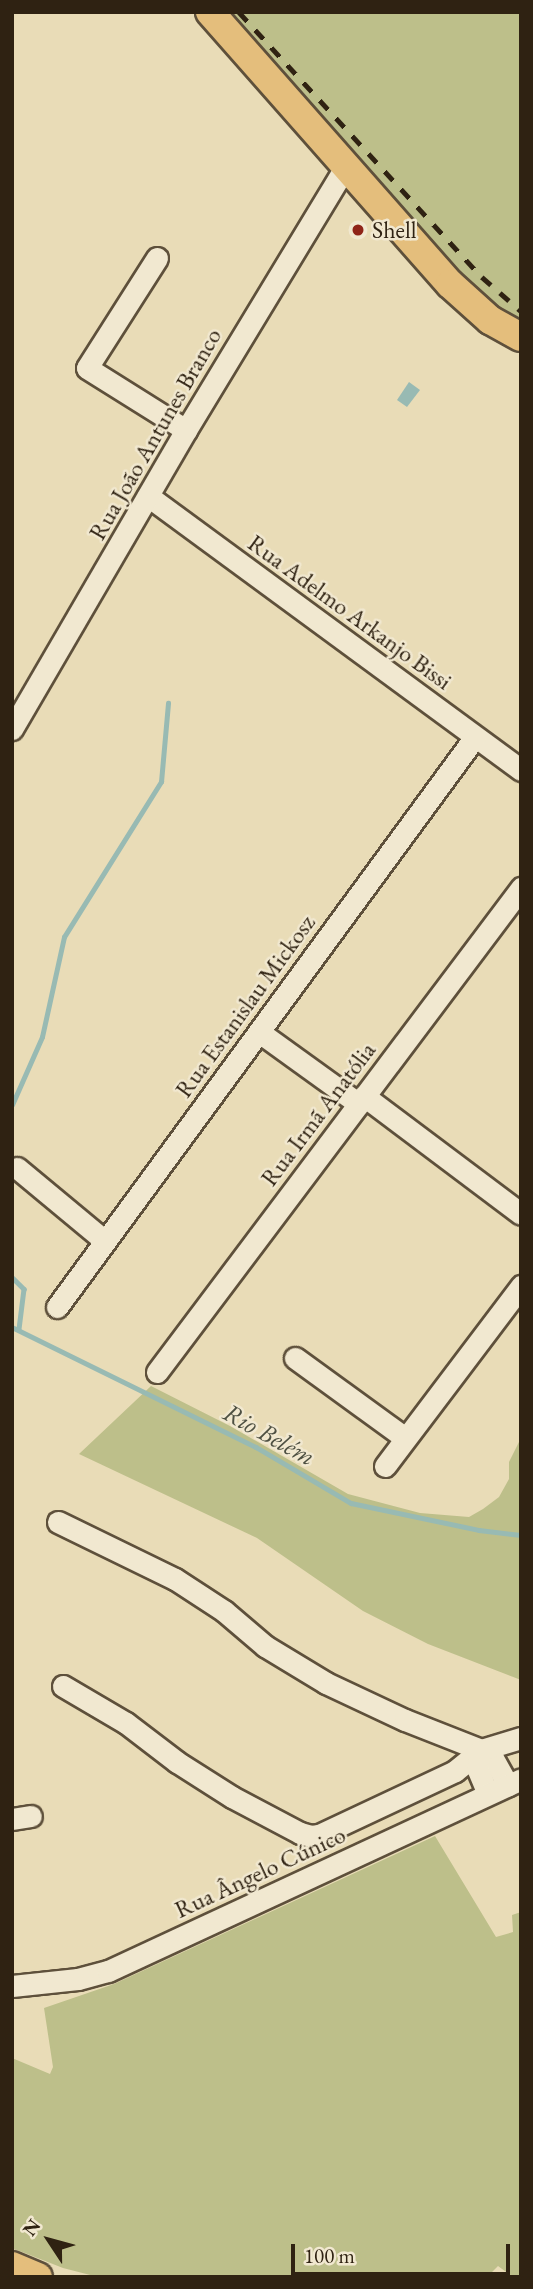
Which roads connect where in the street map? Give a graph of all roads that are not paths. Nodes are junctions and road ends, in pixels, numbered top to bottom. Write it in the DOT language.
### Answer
graph roads {
  1 [pos="210,12"];
  2 [pos="346,166"];
  3 [pos="157,258"];
  4 [pos="521,337"];
  5 [pos="186,430"];
  6 [pos="148,496"];
  7 [pos="12,729"];
  8 [pos="475,737"];
  9 [pos="521,770"];
  10 [pos="521,888"];
  11 [pos="259,1031"];
  12 [pos="362,1100"];
  13 [pos="17,1168"];
  14 [pos="521,1214"];
  15 [pos="105,1241"];
  16 [pos="521,1286"];
  17 [pos="57,1307"];
  18 [pos="295,1358"];
  19 [pos="157,1372"];
  20 [pos="405,1438"];
  21 [pos="384,1466"];
  22 [pos="58,1522"];
  23 [pos="63,1686"];
  24 [pos="521,1738"];
  25 [pos="481,1750"];
  26 [pos="514,1782"];
  27 [pos="488,1794"];
  28 [pos="12,1986"];
  29 [pos="12,2266"];
  30 [pos="38,2277"];
  1 -- 2 [label="main road"];
  2 -- 4 [label="main road"];
  2 -- 5 [label="street, Rua João Antunes Branco"];
  3 -- 5 [label="street"];
  5 -- 6 [label="street, Rua João Antunes Branco"];
  6 -- 7 [label="street, Rua João Antunes Branco"];
  6 -- 8 [label="street, Rua Adelmo Arkanjo Bissi"];
  8 -- 9 [label="street, Rua Adelmo Arkanjo Bissi"];
  8 -- 11 [label="street, Rua Estanislau Mickosz"];
  10 -- 12 [label="street, Rua Irmã Anatólia"];
  11 -- 12 [label="street"];
  11 -- 15 [label="street, Rua Estanislau Mickosz"];
  12 -- 14 [label="street"];
  12 -- 19 [label="street, Rua Irmã Anatólia"];
  13 -- 15 [label="street"];
  15 -- 17 [label="street, Rua Estanislau Mickosz"];
  16 -- 20 [label="street"];
  18 -- 20 [label="street"];
  20 -- 21 [label="street"];
  22 -- 25 [label="street"];
  23 -- 25 [label="street"];
  24 -- 25 [label="street"];
  25 -- 26 [label="street"];
  25 -- 27 [label="street"];
  26 -- 27 [label="street, Rua Ângelo Cúnico"];
  27 -- 28 [label="street, Rua Ângelo Cúnico"];
  29 -- 30 [label="main road"];
}
